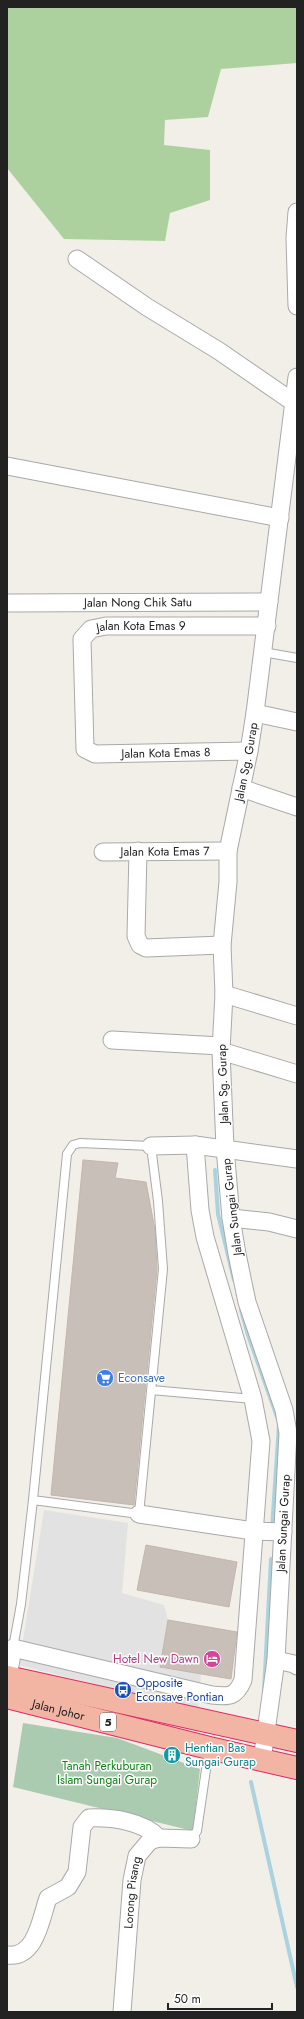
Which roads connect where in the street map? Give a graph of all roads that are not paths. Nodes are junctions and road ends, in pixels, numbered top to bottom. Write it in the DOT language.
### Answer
graph roads {
  1 [pos="297,212"];
  2 [pos="77,259"];
  3 [pos="297,306"];
  4 [pos="297,377"];
  5 [pos="293,402"];
  6 [pos="7,466"];
  7 [pos="290,487"];
  8 [pos="280,518"];
  9 [pos="269,602"];
  10 [pos="7,603"];
  11 [pos="267,626"];
  12 [pos="263,652"];
  13 [pos="297,658"];
  14 [pos="255,713"];
  15 [pos="297,722"];
  16 [pos="85,749"];
  17 [pos="249,751"];
  18 [pos="241,788"];
  19 [pos="297,807"];
  20 [pos="228,850"];
  21 [pos="138,851"];
  22 [pos="103,852"];
  23 [pos="222,945"];
  24 [pos="224,994"];
  25 [pos="297,1016"];
  26 [pos="112,1040"];
  27 [pos="221,1048"];
  28 [pos="297,1074"];
  29 [pos="195,1145"];
  30 [pos="151,1146"];
  31 [pos="225,1148"];
  32 [pos="297,1159"];
  33 [pos="230,1218"];
  34 [pos="297,1228"];
  35 [pos="151,1390"];
  36 [pos="253,1399"];
  37 [pos="33,1500"];
  38 [pos="139,1514"];
  39 [pos="253,1531"];
  40 [pos="283,1532"];
  41 [pos="13,1648"];
  42 [pos="276,1660"];
  43 [pos="297,1666"];
  44 [pos="7,1684"];
  45 [pos="266,1734"];
  46 [pos="297,1741"];
  47 [pos="209,1748"];
  48 [pos="262,1760"];
  49 [pos="297,1768"];
  50 [pos="160,1838"];
  51 [pos="191,1839"];
  52 [pos="7,1955"];
  53 [pos="122,2012"];
  1 -- 3 [label="street"];
  2 -- 5 [label="street"];
  4 -- 5 [label="street, Jalan Sg. Gurap"];
  5 -- 7 [label="street, Jalan Sg. Gurap"];
  6 -- 8 [label="street"];
  7 -- 8 [label="street, Jalan Sg. Gurap"];
  8 -- 9 [label="street, Jalan Sg. Gurap"];
  9 -- 10 [label="street, Jalan Nong Chik Satu"];
  9 -- 11 [label="street, Jalan Sg. Gurap"];
  11 -- 12 [label="street, Jalan Sg. Gurap"];
  11 -- 16 [label="street, Jalan Kota Emas 9"];
  12 -- 13 [label="lane"];
  12 -- 14 [label="street, Jalan Sg. Gurap"];
  14 -- 15 [label="street"];
  14 -- 17 [label="street, Jalan Sg. Gurap"];
  16 -- 17 [label="street, Jalan Kota Emas 8"];
  17 -- 18 [label="street, Jalan Sg. Gurap"];
  18 -- 19 [label="street"];
  18 -- 20 [label="street, Jalan Sg. Gurap"];
  20 -- 21 [label="street, Jalan Kota Emas 7"];
  20 -- 23 [label="street, Jalan Sg. Gurap"];
  21 -- 22 [label="street, Jalan Kota Emas 7"];
  21 -- 23 [label="street"];
  23 -- 24 [label="street, Jalan Sg. Gurap"];
  24 -- 25 [label="street"];
  24 -- 27 [label="street, Jalan Sg. Gurap"];
  26 -- 27 [label="street"];
  27 -- 28 [label="street"];
  27 -- 31 [label="street, Jalan Sg. Gurap"];
  29 -- 30 [label="street"];
  29 -- 31 [label="street"];
  29 -- 36 [label="street"];
  30 -- 35 [label="lane"];
  30 -- 37 [label="lane"];
  31 -- 32 [label="street"];
  31 -- 33 [label="street, Jalan Sungai Gurap"];
  33 -- 34 [label="street"];
  33 -- 40 [label="street, Jalan Sungai Gurap"];
  35 -- 36 [label="lane"];
  35 -- 38 [label="lane"];
  36 -- 39 [label="street"];
  37 -- 38 [label="lane"];
  37 -- 41 [label="lane"];
  38 -- 39 [label="street"];
  39 -- 40 [label="street"];
  39 -- 41 [label="street"];
  40 -- 42 [label="street, Jalan Sungai Gurap"];
  41 -- 44 [label="street"];
  42 -- 43 [label="street"];
  42 -- 45 [label="street, Jalan Sungai Gurap"];
  44 -- 45 [label="highway, Jalan Johor / 5"];
  44 -- 47 [label="highway, Jalan Johor / 5"];
  45 -- 46 [label="highway, Jalan Johor / 5"];
  45 -- 48 [label="street, Jalan Sungai Gurap"];
  47 -- 48 [label="highway, Jalan Johor / 5"];
  47 -- 51 [label="lane"];
  48 -- 49 [label="highway, Jalan Johor / 5"];
  50 -- 51 [label="street"];
  50 -- 52 [label="street"];
  50 -- 53 [label="street, Lorong Pisang"];
}
